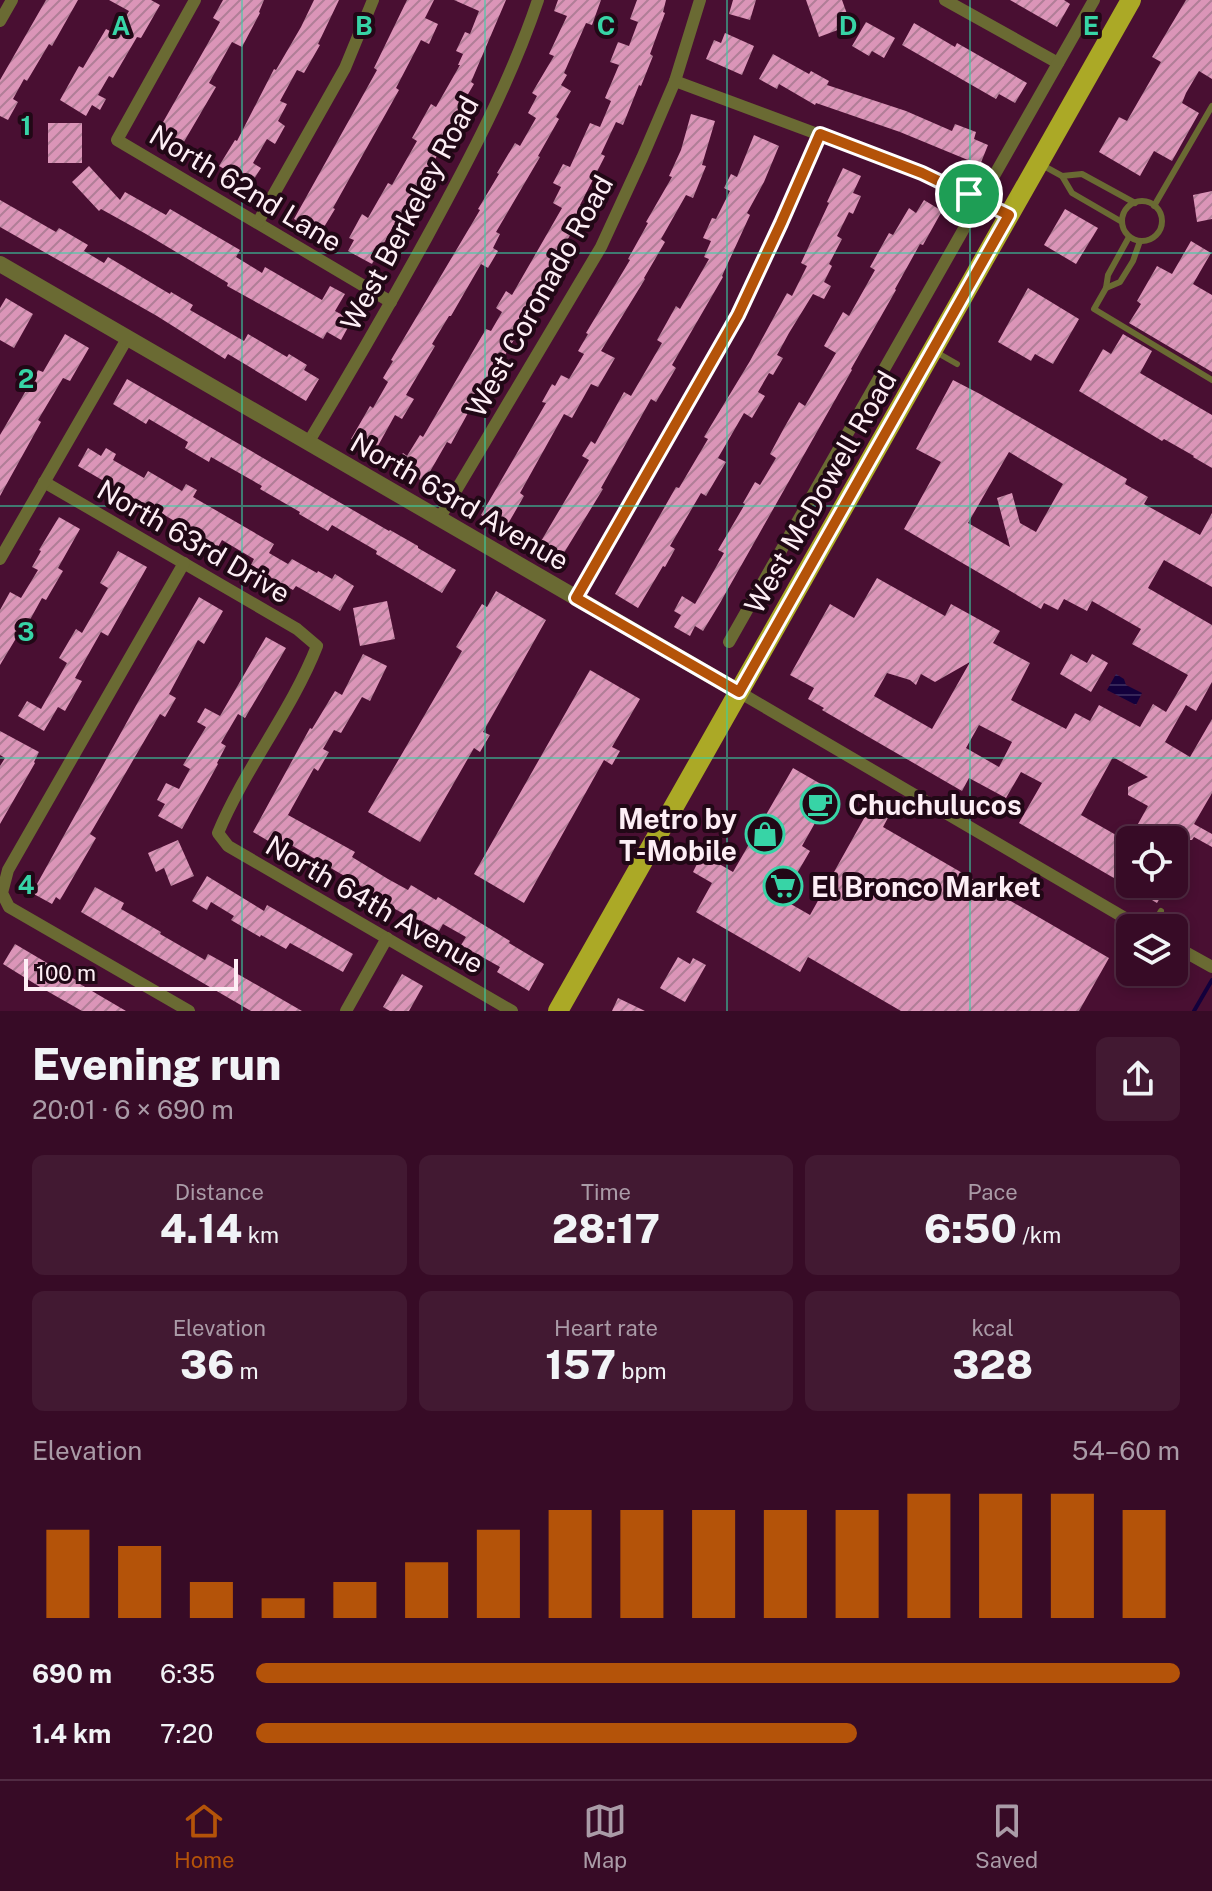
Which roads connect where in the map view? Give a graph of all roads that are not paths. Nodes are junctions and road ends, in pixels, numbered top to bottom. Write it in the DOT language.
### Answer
graph roads {
  1 [pos="12,0"];
  2 [pos="195,0"];
  3 [pos="373,0"];
  4 [pos="538,0"];
  5 [pos="700,0"];
  6 [pos="945,0"];
  7 [pos="1094,0"];
  8 [pos="1131,0"];
  9 [pos="0,21"];
  10 [pos="1058,63"];
  11 [pos="675,81"];
  12 [pos="1212,106"];
  13 [pos="820,134"];
  14 [pos="1038,162"];
  15 [pos="1062,176"];
  16 [pos="980,199"];
  17 [pos="1135,203"];
  18 [pos="1154,206"];
  19 [pos="1009,215"];
  20 [pos="258,222"];
  21 [pos="1122,222"];
  22 [pos="1129,237"];
  23 [pos="1140,241"];
  24 [pos="0,264"];
  25 [pos="1106,288"];
  26 [pos="391,302"];
  27 [pos="128,337"];
  28 [pos="933,351"];
  29 [pos="957,364"];
  30 [pos="1212,380"];
  31 [pos="308,443"];
  32 [pos="44,482"];
  33 [pos="439,519"];
  34 [pos="0,559"];
  35 [pos="184,563"];
  36 [pos="576,598"];
  37 [pos="729,642"];
  38 [pos="739,692"];
  39 [pos="218,833"];
  40 [pos="1161,911"];
  41 [pos="1118,914"];
  42 [pos="1159,914"];
  43 [pos="387,938"];
  44 [pos="1188,954"];
  45 [pos="1212,967"];
  46 [pos="189,1011"];
  47 [pos="346,1011"];
  48 [pos="512,1011"];
  49 [pos="558,1011"];
  1 -- 9 [label="street"];
  2 -- 20 [label="street, North 62nd Lane"];
  3 -- 20 [label="street"];
  4 -- 26 [label="street, West Berkeley Road"];
  5 -- 11 [label="street, West Coronado Road"];
  6 -- 10 [label="street"];
  7 -- 10 [label="street, West McDowell Road"];
  8 -- 14 [label="main road, West McDowell Road"];
  10 -- 16 [label="street, West McDowell Road"];
  11 -- 13 [label="street"];
  11 -- 33 [label="street, West Coronado Road"];
  12 -- 18 [label="lane"];
  13 -- 16 [label="street"];
  13 -- 36 [label="street"];
  14 -- 15 [label="lane"];
  14 -- 19 [label="main road, West McDowell Road"];
  15 -- 17 [label="lane"];
  15 -- 21 [label="lane"];
  16 -- 19 [label="street"];
  16 -- 37 [label="street, West McDowell Road"];
  17 -- 18 [label="lane"];
  17 -- 21 [label="lane"];
  18 -- 23 [label="lane"];
  19 -- 28 [label="main road, West McDowell Road"];
  20 -- 26 [label="street, North 62nd Lane"];
  21 -- 22 [label="lane"];
  22 -- 23 [label="lane"];
  22 -- 25 [label="lane"];
  23 -- 25 [label="lane"];
  24 -- 27 [label="street, North 63rd Avenue"];
  25 -- 30 [label="lane"];
  26 -- 31 [label="street, West Berkeley Road"];
  27 -- 31 [label="street, North 63rd Avenue"];
  27 -- 32 [label="street"];
  28 -- 29 [label="lane"];
  28 -- 38 [label="main road, West McDowell Road"];
  31 -- 33 [label="street, North 63rd Avenue"];
  32 -- 34 [label="street"];
  32 -- 35 [label="street, North 63rd Drive"];
  33 -- 36 [label="street, North 63rd Avenue"];
  35 -- 39 [label="street, North 63rd Drive"];
  35 -- 46 [label="street"];
  36 -- 38 [label="street, North 63rd Avenue"];
  38 -- 41 [label="street, North 63rd Avenue"];
  38 -- 49 [label="main road, West McDowell Road"];
  39 -- 43 [label="street, North 64th Avenue"];
  40 -- 42 [label="lane"];
  43 -- 47 [label="street"];
  43 -- 48 [label="street, North 64th Avenue"];
  44 -- 45 [label="street"];
}
